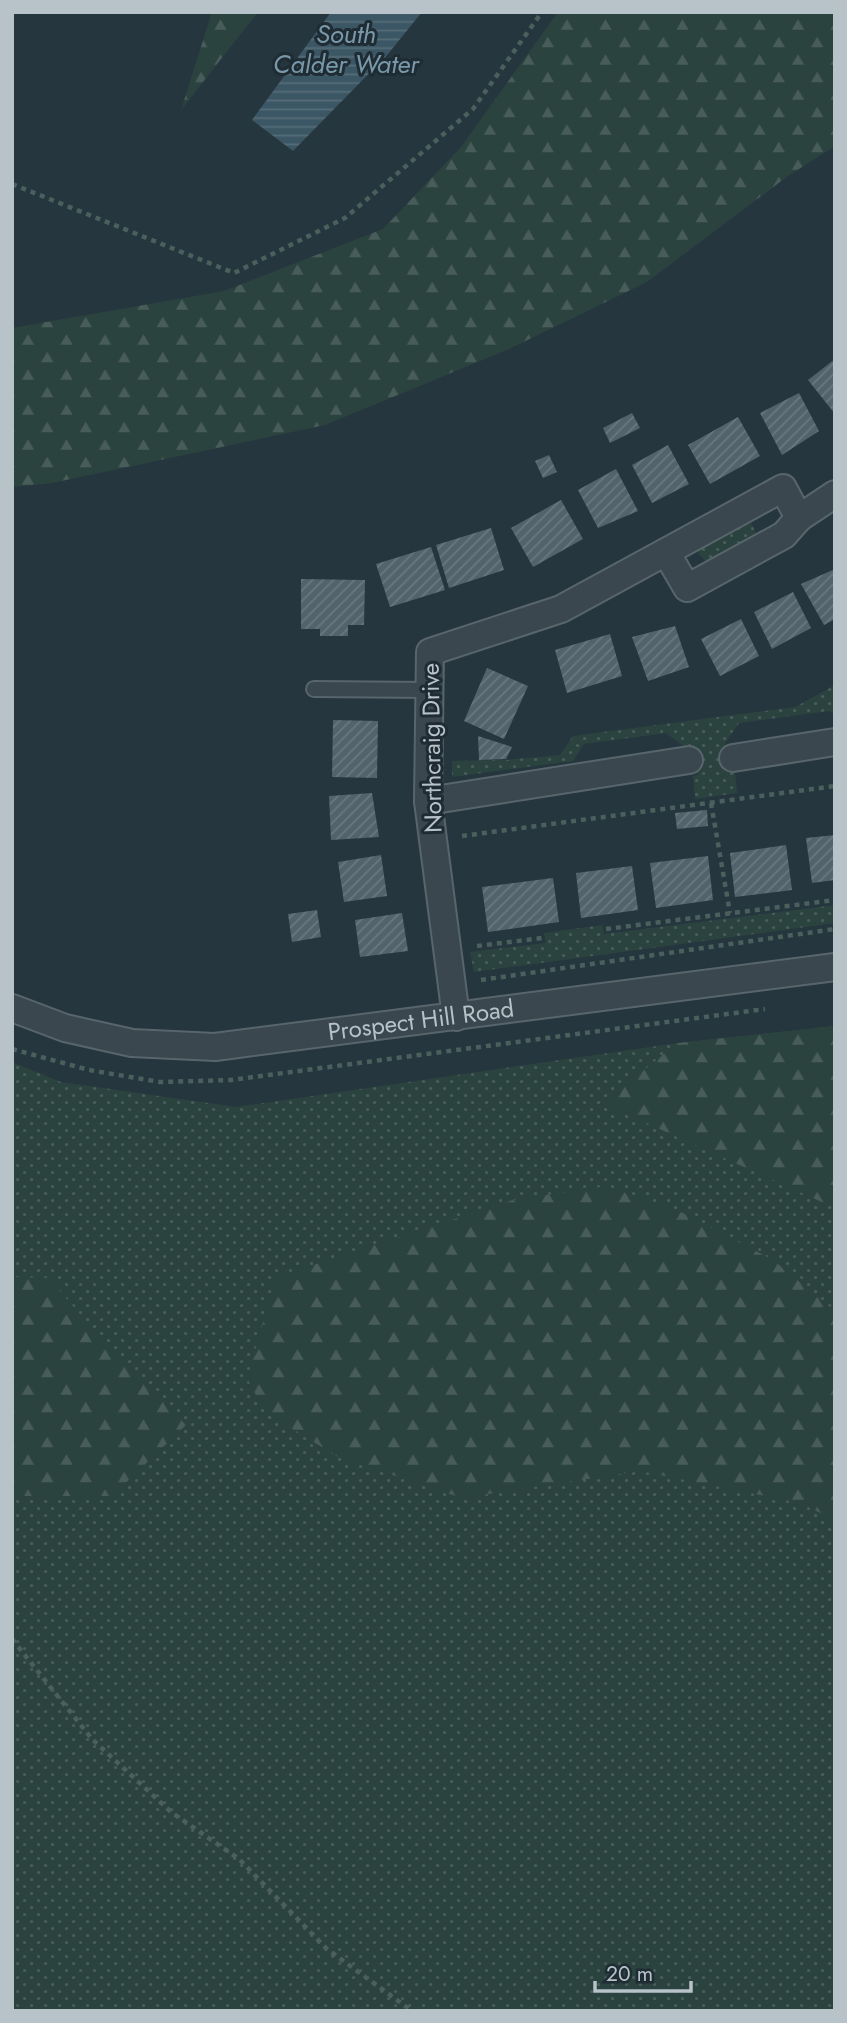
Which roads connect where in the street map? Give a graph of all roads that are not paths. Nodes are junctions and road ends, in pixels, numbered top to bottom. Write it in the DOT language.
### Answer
graph roads {
  1 [pos="835,494"];
  2 [pos="799,518"];
  3 [pos="666,552"];
  4 [pos="314,689"];
  5 [pos="429,690"];
  6 [pos="835,742"];
  7 [pos="733,758"];
  8 [pos="689,760"];
  9 [pos="428,801"];
  10 [pos="835,967"];
  11 [pos="12,1007"];
  12 [pos="456,1017"];
  1 -- 2 [label="street"];
  2 -- 3 [label="street, Northcraig Drive"];
  2 -- 3 [label="street"];
  3 -- 5 [label="street, Northcraig Drive"];
  4 -- 5 [label="lane"];
  5 -- 9 [label="street, Northcraig Drive"];
  6 -- 7 [label="street"];
  8 -- 9 [label="street"];
  9 -- 12 [label="street, Northcraig Drive"];
  10 -- 12 [label="street, Prospect Hill Road"];
  11 -- 12 [label="street, Prospect Hill Road"];
}
